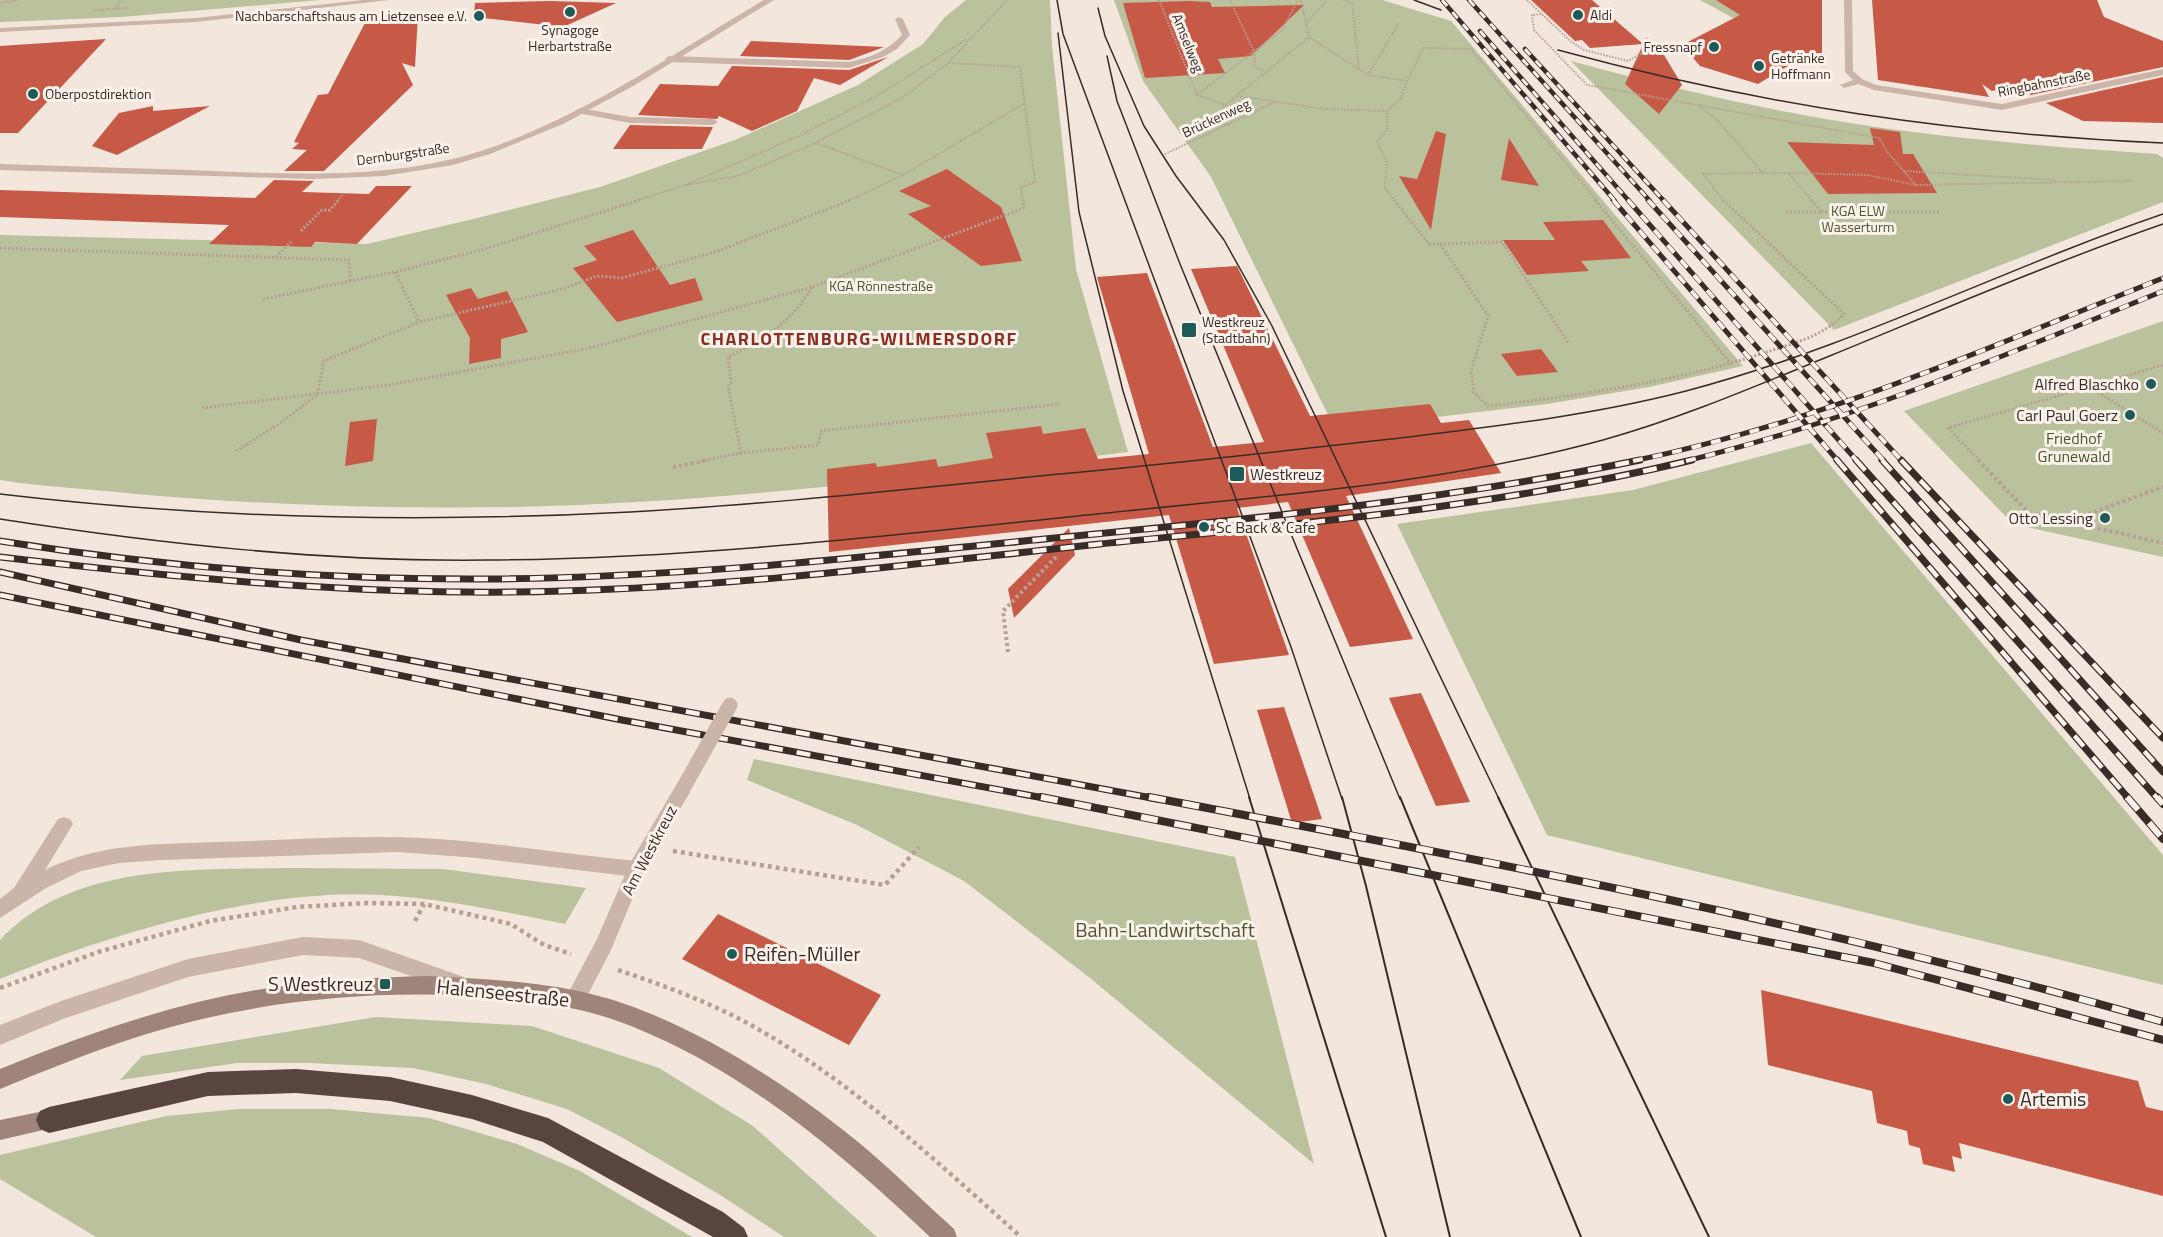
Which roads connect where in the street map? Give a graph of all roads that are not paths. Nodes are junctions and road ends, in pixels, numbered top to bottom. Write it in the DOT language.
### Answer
graph roads {
  1 [pos="385,0"];
  2 [pos="770,0"];
  3 [pos="1848,0"];
  4 [pos="898,19"];
  5 [pos="0,30"];
  6 [pos="669,59"];
  7 [pos="2163,72"];
  8 [pos="1859,81"];
  9 [pos="1844,85"];
  10 [pos="580,111"];
  11 [pos="713,122"];
  12 [pos="0,167"];
  13 [pos="730,705"];
  14 [pos="64,824"];
  15 [pos="636,869"];
  16 [pos="19,894"];
  17 [pos="0,910"];
  18 [pos="465,986"];
  19 [pos="575,999"];
  20 [pos="0,1035"];
  21 [pos="0,1078"];
  22 [pos="49,1120"];
  23 [pos="0,1130"];
  24 [pos="735,1237"];
  25 [pos="946,1237"];
  1 -- 5 [label="street"];
  2 -- 6 [label="street, Dernburgstraße"];
  3 -- 8 [label="street"];
  4 -- 6 [label="street"];
  6 -- 10 [label="street, Dernburgstraße"];
  7 -- 8 [label="street, Ringbahnstraße"];
  8 -- 9 [label="street"];
  10 -- 11 [label="street"];
  10 -- 12 [label="street, Dernburgstraße"];
  13 -- 15 [label="street, Am Westkreuz, bridge"];
  14 -- 16 [label="street"];
  15 -- 16 [label="street"];
  15 -- 19 [label="street, Am Westkreuz"];
  16 -- 17 [label="street"];
  18 -- 19 [label="main road, Halenseestraße"];
  18 -- 20 [label="street"];
  18 -- 21 [label="main road, Halenseestraße"];
  19 -- 25 [label="main road, Halenseestraße"];
  22 -- 23 [label="main road"];
  22 -- 24 [label="highway"];
}
